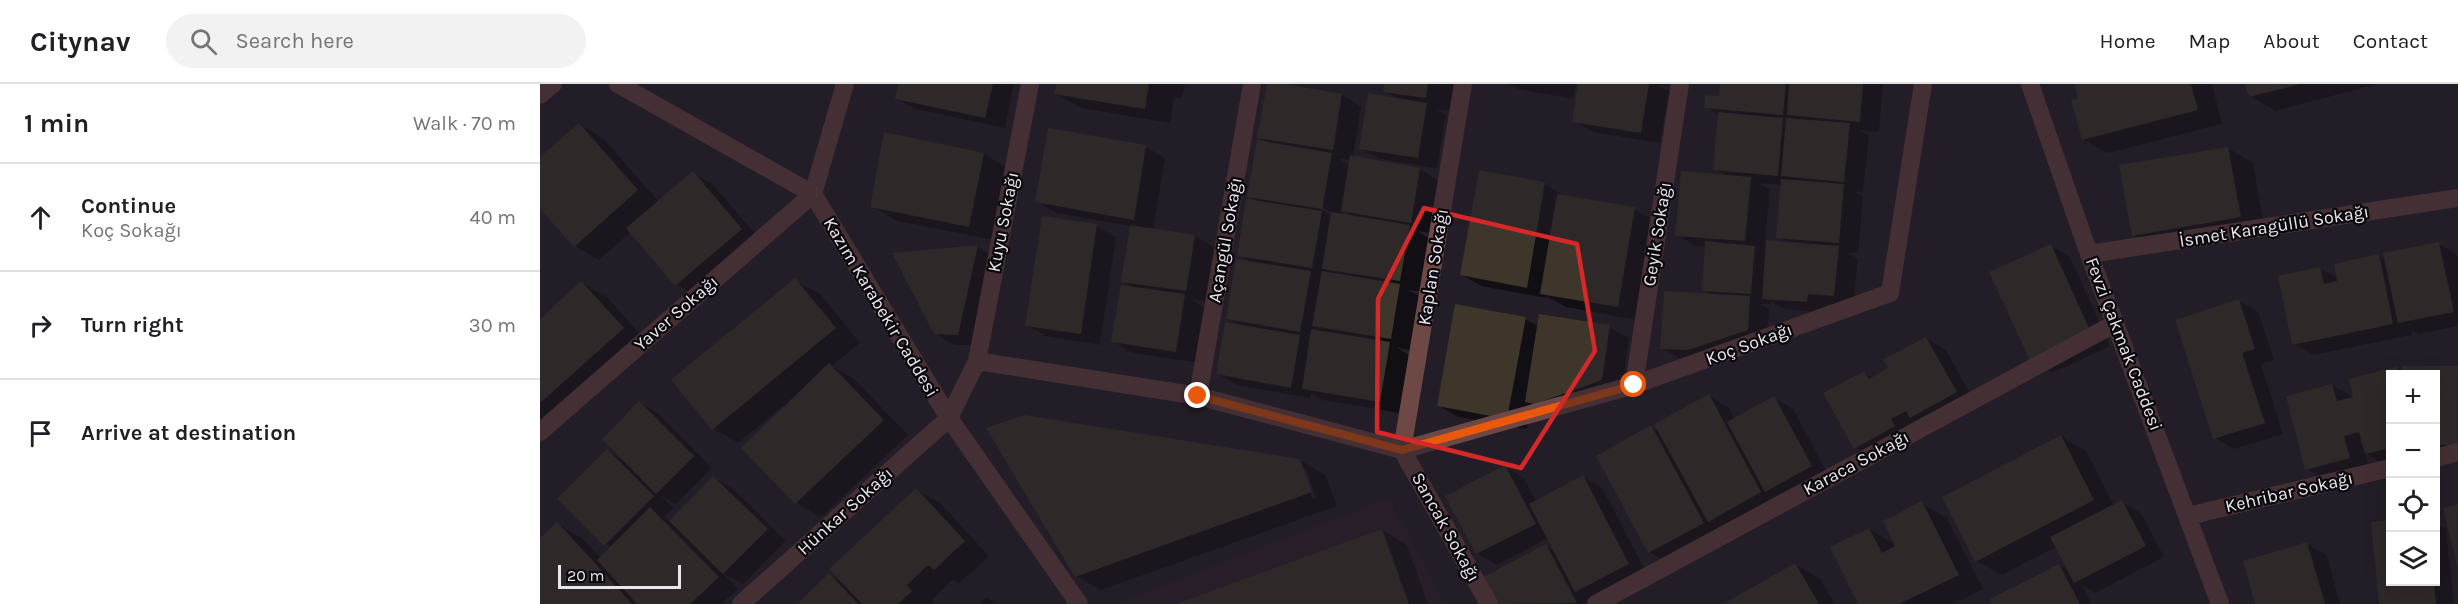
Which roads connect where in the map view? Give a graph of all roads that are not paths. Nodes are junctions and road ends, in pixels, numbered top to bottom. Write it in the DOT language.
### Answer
graph roads {
  1 [pos="553,84"];
  2 [pos="618,84"];
  3 [pos="845,84"];
  4 [pos="1030,84"];
  5 [pos="1252,84"];
  6 [pos="1463,84"];
  7 [pos="1680,84"];
  8 [pos="1923,84"];
  9 [pos="2030,84"];
  10 [pos="540,95"];
  11 [pos="813,194"];
  12 [pos="2458,198"];
  13 [pos="2089,254"];
  14 [pos="2116,323"];
  15 [pos="977,361"];
  16 [pos="1634,385"];
  17 [pos="1198,396"];
  18 [pos="949,418"];
  19 [pos="540,432"];
  20 [pos="1402,450"];
  21 [pos="2458,452"];
  22 [pos="2440,457"];
  23 [pos="2386,469"];
  24 [pos="2188,516"];
  25 [pos="741,604"];
  26 [pos="1079,604"];
  27 [pos="1489,604"];
  28 [pos="1596,604"];
  29 [pos="2219,604"];
  1 -- 10 [label="street"];
  2 -- 11 [label="street, Kazım Karabekir Caddesi"];
  3 -- 11 [label="street"];
  4 -- 15 [label="street, Kuyu Sokağı"];
  5 -- 17 [label="street, Açangül Sokağı"];
  6 -- 20 [label="street, Kaplan Sokağı"];
  7 -- 16 [label="street, Geyik Sokağı"];
  8 -- 16 [label="street, Koç Sokağı"];
  9 -- 13 [label="street, Fevzi Çakmak Caddesi"];
  11 -- 18 [label="street, Kazım Karabekir Caddesi"];
  11 -- 19 [label="street, Yaver Sokağı"];
  12 -- 13 [label="street, İsmet Karagüllü Sokağı"];
  13 -- 14 [label="street, Fevzi Çakmak Caddesi"];
  14 -- 24 [label="street, Fevzi Çakmak Caddesi"];
  14 -- 28 [label="street, Karaca Sokağı"];
  15 -- 17 [label="street"];
  15 -- 18 [label="street, Kuyu Sokağı"];
  16 -- 20 [label="street, Koç Sokağı"];
  17 -- 20 [label="street"];
  18 -- 25 [label="street, Hünkar Sokağı"];
  18 -- 26 [label="street, Kazım Karabekir Caddesi"];
  20 -- 27 [label="street, Sancak Sokağı"];
  21 -- 22 [label="street"];
  23 -- 24 [label="street, Kehribar Sokağı"];
  24 -- 29 [label="street, Fevzi Çakmak Caddesi"];
}
